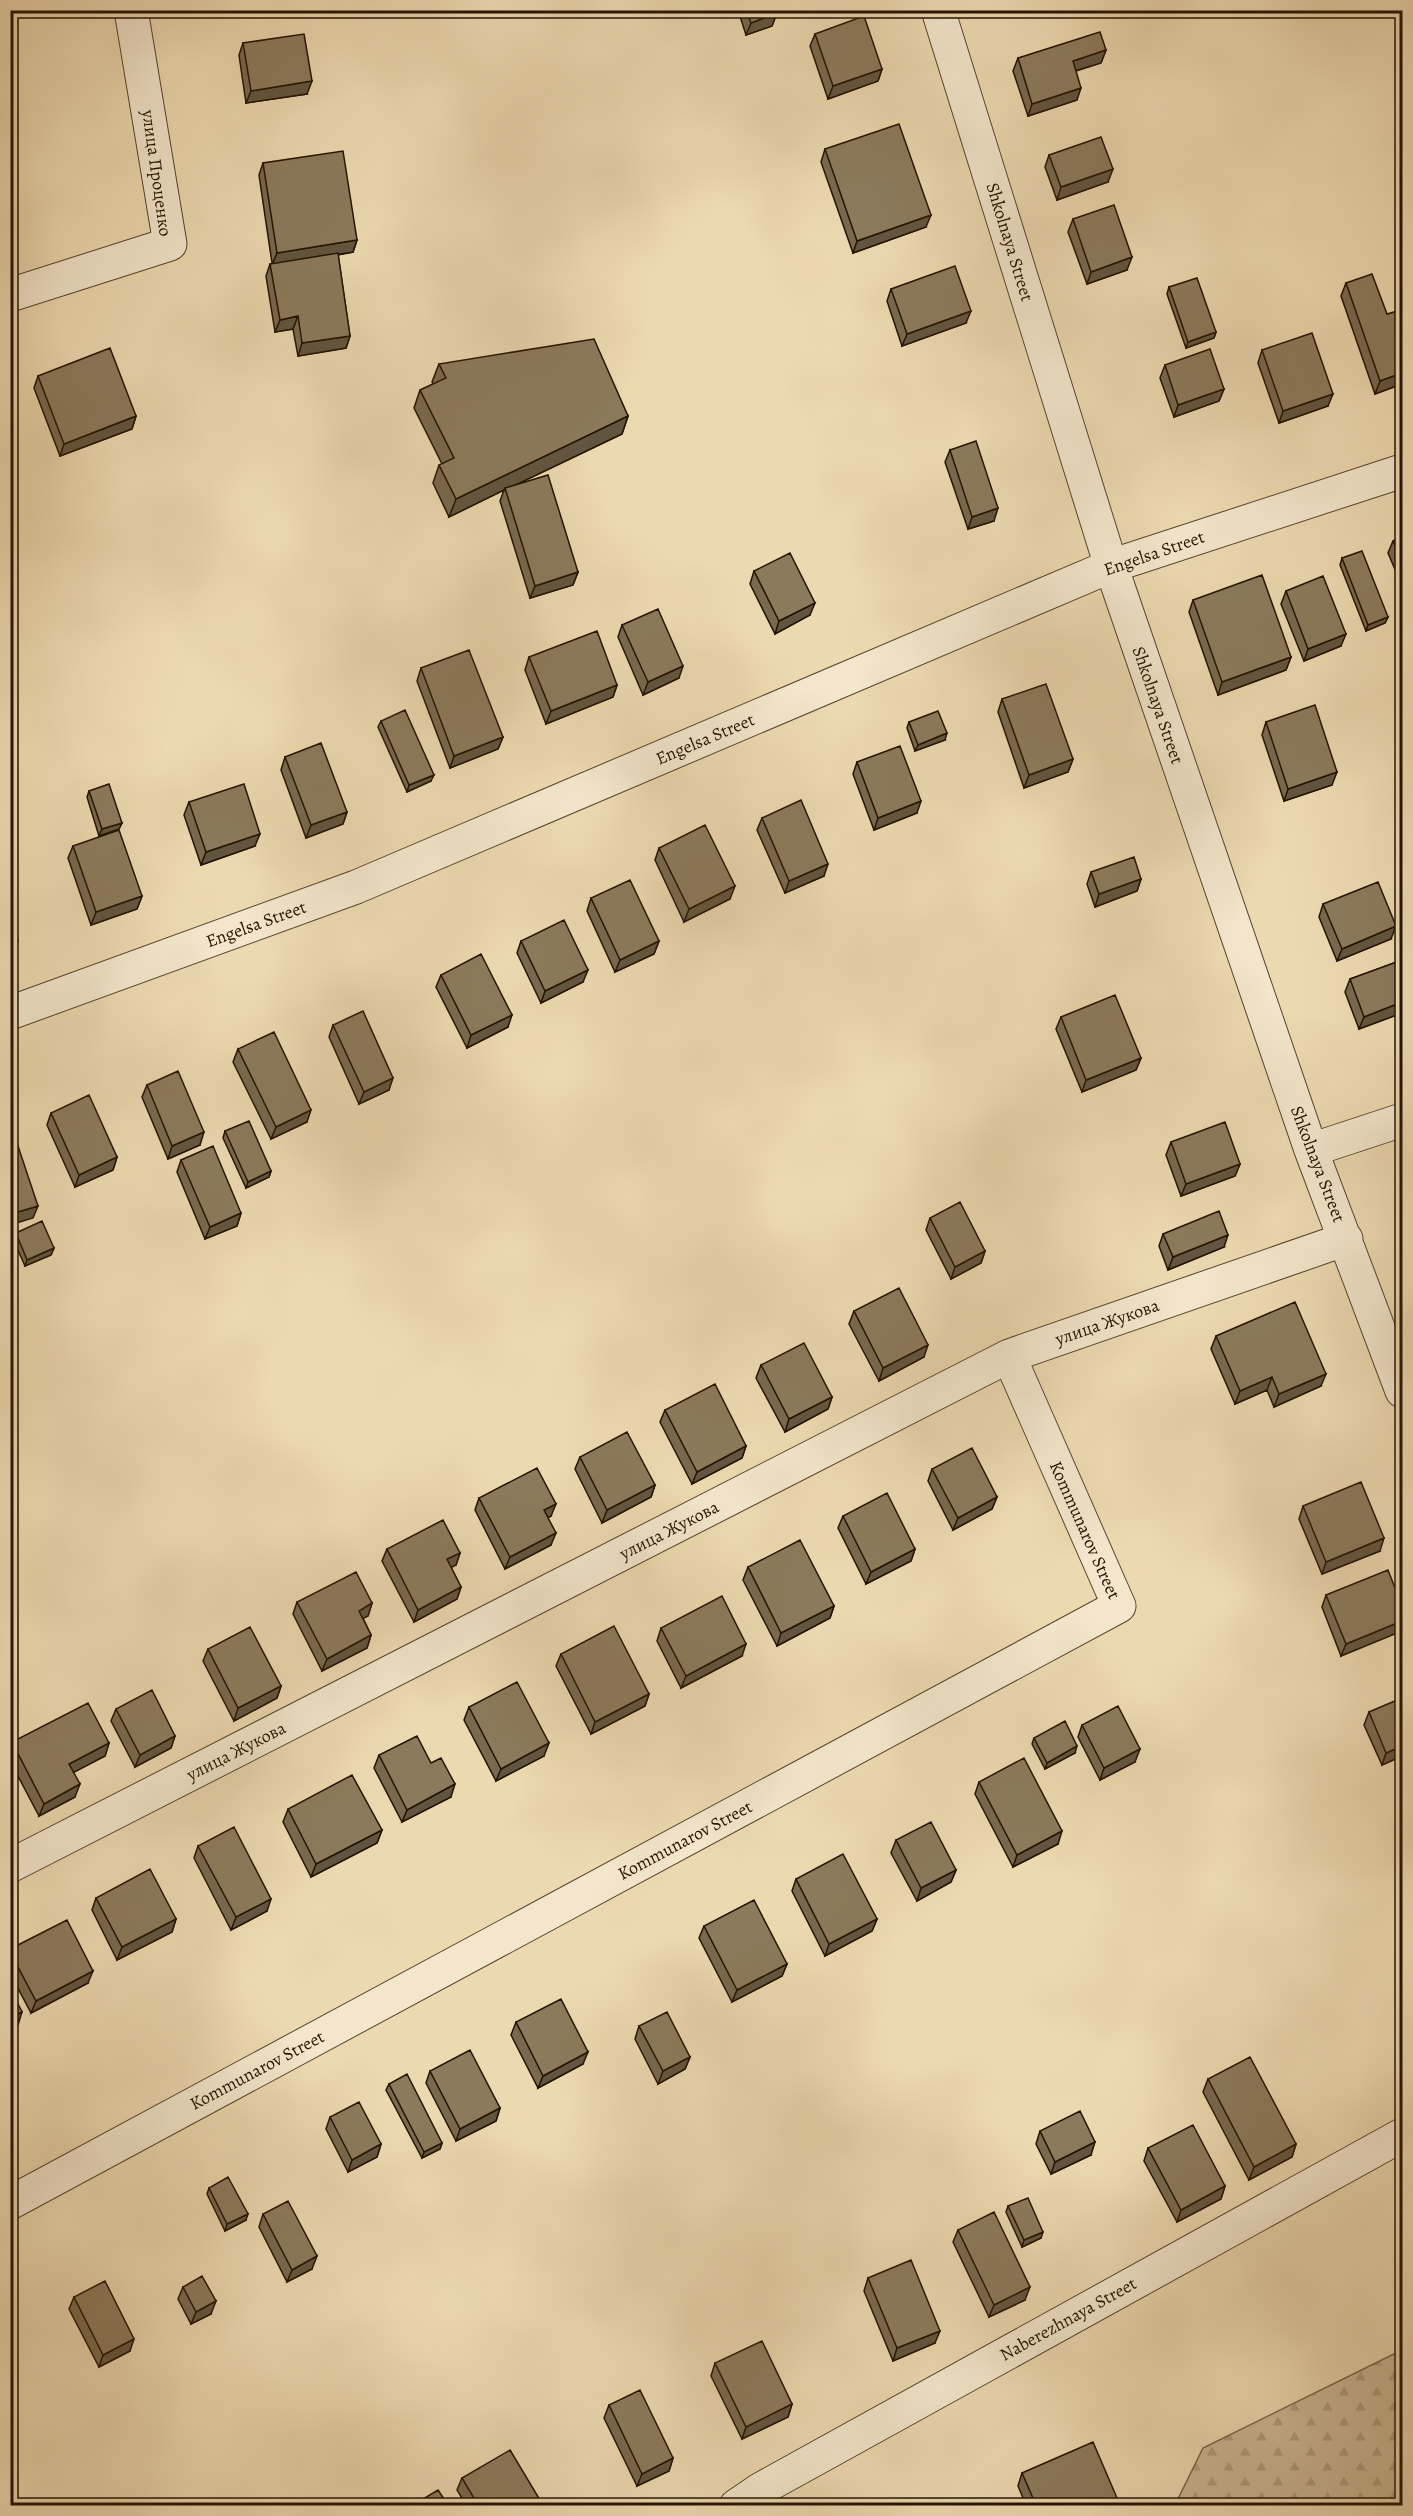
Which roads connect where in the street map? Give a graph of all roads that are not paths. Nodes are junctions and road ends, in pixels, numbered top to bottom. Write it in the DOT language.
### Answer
graph roads {
  1 [pos="131,10"];
  2 [pos="938,10"];
  3 [pos="10,295"];
  4 [pos="1402,471"];
  5 [pos="1111,566"];
  6 [pos="10,1013"];
  7 [pos="1402,1120"];
  8 [pos="1311,1150"];
  9 [pos="1346,1239"];
  10 [pos="1009,1356"];
  11 [pos="1402,1391"];
  12 [pos="10,1866"];
  13 [pos="1402,2136"];
  14 [pos="10,2203"];
  15 [pos="735,2505"];
  1 -- 3 [label="street, улица Проценко"];
  2 -- 5 [label="street, Shkolnaya Street"];
  4 -- 5 [label="street, Engelsa Street"];
  5 -- 6 [label="street, Engelsa Street"];
  5 -- 8 [label="street, Shkolnaya Street"];
  7 -- 8 [label="street"];
  8 -- 9 [label="street, Shkolnaya Street"];
  9 -- 10 [label="street, улица Жукова"];
  9 -- 11 [label="street, Shkolnaya Street"];
  10 -- 12 [label="street, улица Жукова"];
  10 -- 14 [label="street, Kommunarov Street"];
  13 -- 15 [label="street, Naberezhnaya Street"];
}
